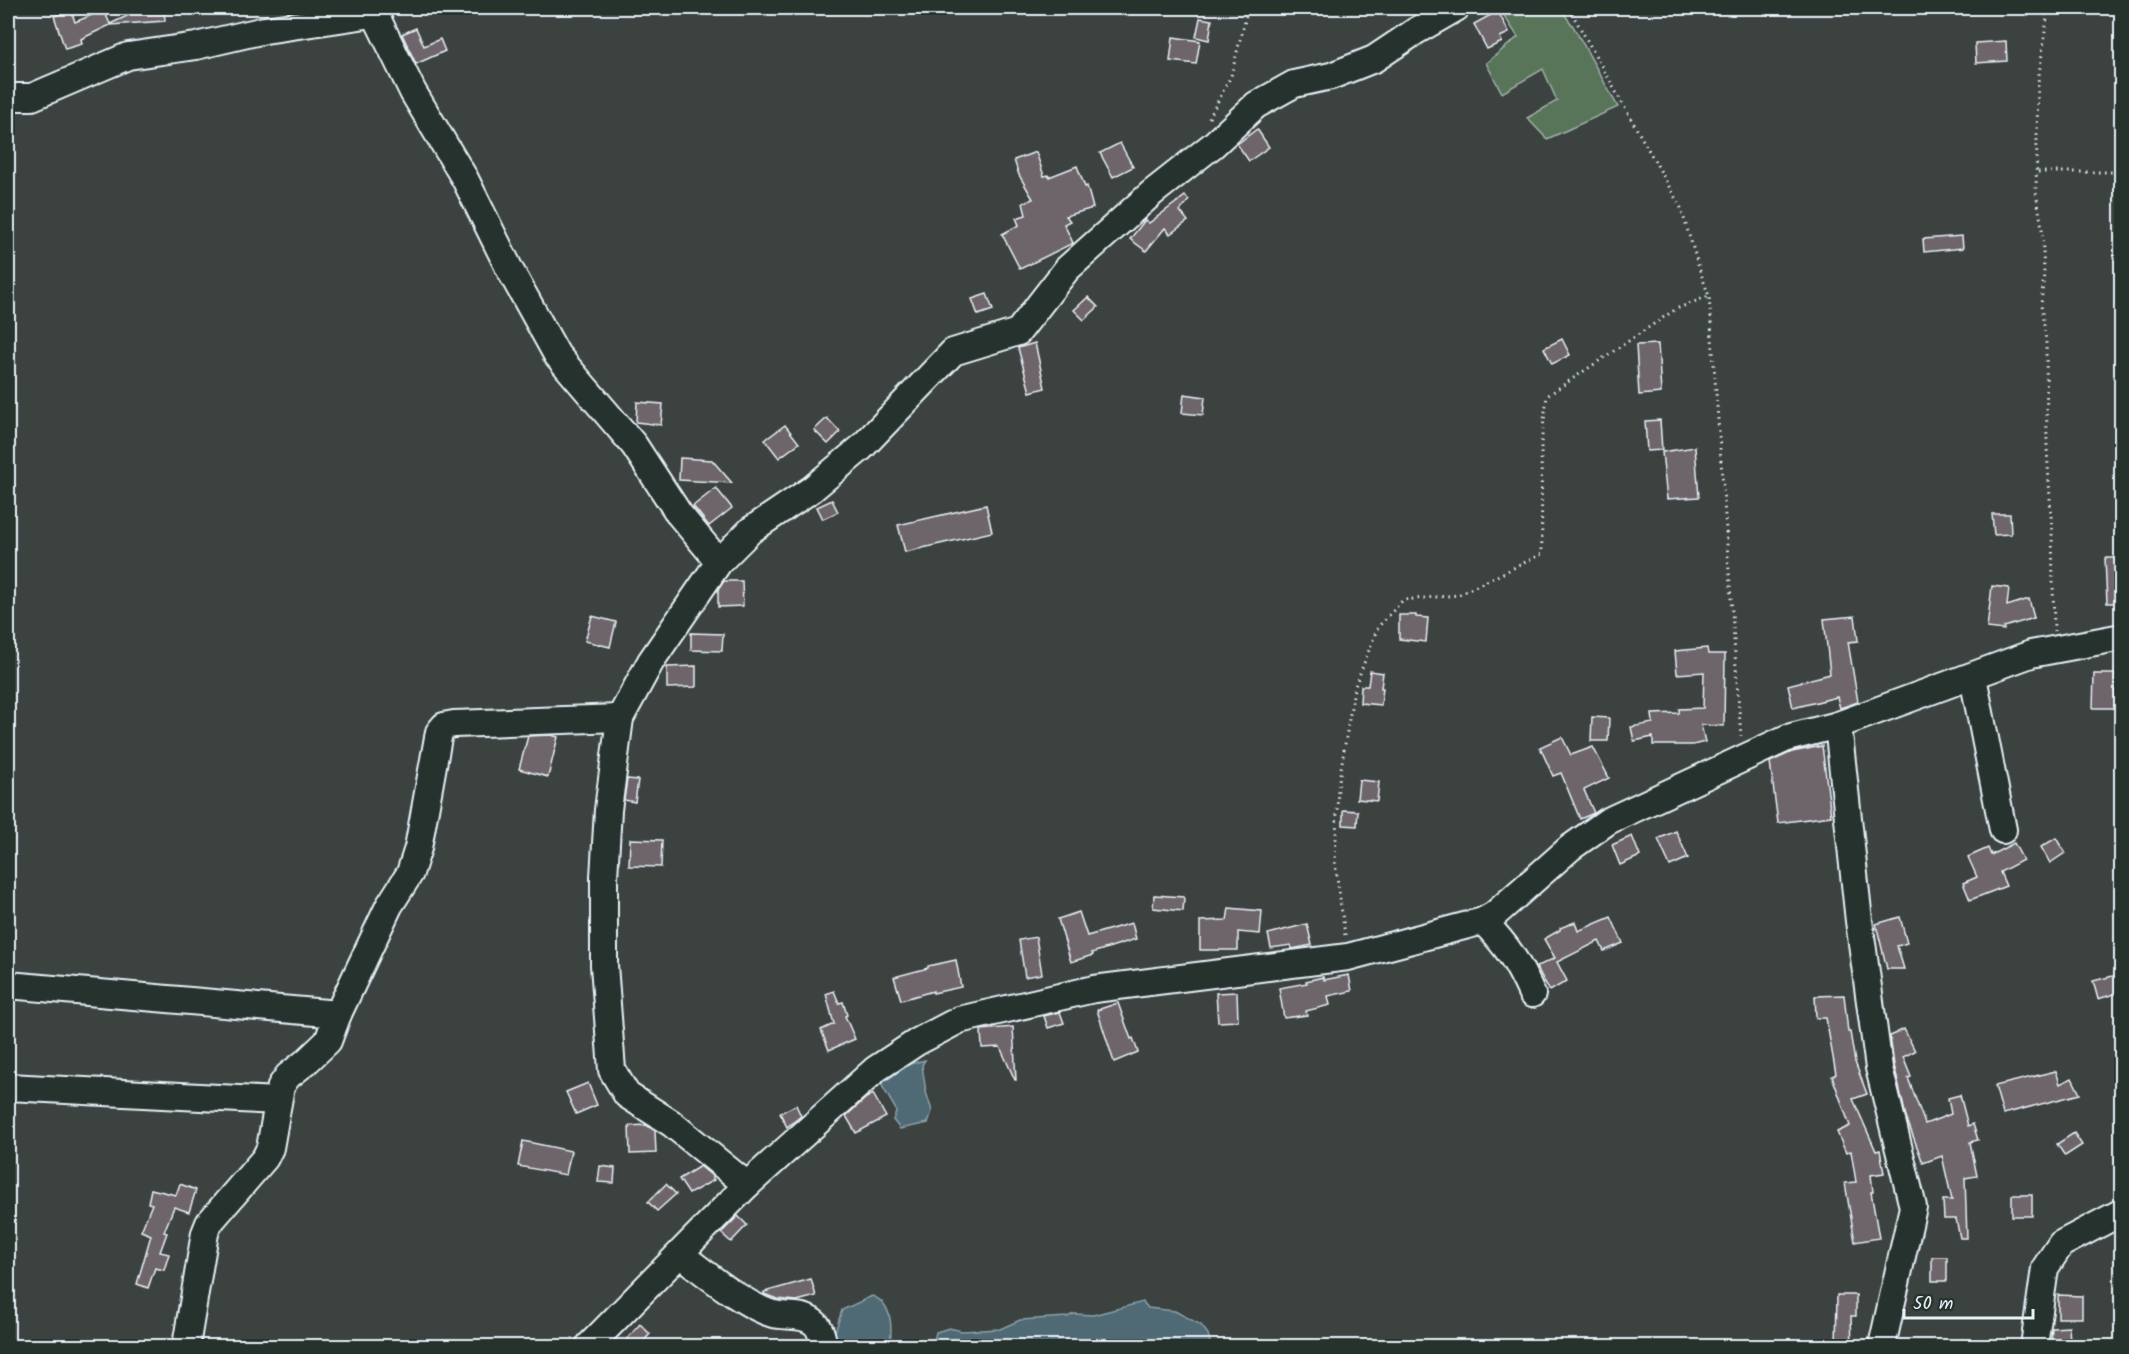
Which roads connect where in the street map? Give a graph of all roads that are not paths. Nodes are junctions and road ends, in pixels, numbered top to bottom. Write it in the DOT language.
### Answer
graph roads {
  1 [pos="1456,8"];
  2 [pos="373,11"];
  3 [pos="8,97"];
  4 [pos="719,562"];
  5 [pos="2121,637"];
  6 [pos="1973,677"];
  7 [pos="620,718"];
  8 [pos="1838,724"];
  9 [pos="2003,830"];
  10 [pos="1484,921"];
  11 [pos="8,985"];
  12 [pos="1532,994"];
  13 [pos="338,1014"];
  14 [pos="8,1087"];
  15 [pos="278,1101"];
  16 [pos="747,1185"];
  17 [pos="2121,1212"];
  18 [pos="680,1254"];
  19 [pos="186,1347"];
  20 [pos="589,1347"];
  21 [pos="824,1347"];
  22 [pos="1882,1347"];
  23 [pos="2034,1347"];
  1 -- 4 [label="street"];
  2 -- 3 [label="street"];
  2 -- 4 [label="street"];
  4 -- 7 [label="street"];
  5 -- 6 [label="street"];
  6 -- 8 [label="street"];
  6 -- 9 [label="street"];
  7 -- 13 [label="street"];
  7 -- 16 [label="street"];
  8 -- 10 [label="street"];
  8 -- 22 [label="street"];
  10 -- 12 [label="street"];
  10 -- 16 [label="street"];
  11 -- 13 [label="street"];
  13 -- 15 [label="street"];
  14 -- 15 [label="street"];
  15 -- 19 [label="street"];
  16 -- 18 [label="street"];
  17 -- 23 [label="street"];
  18 -- 20 [label="street"];
  18 -- 21 [label="street"];
}
